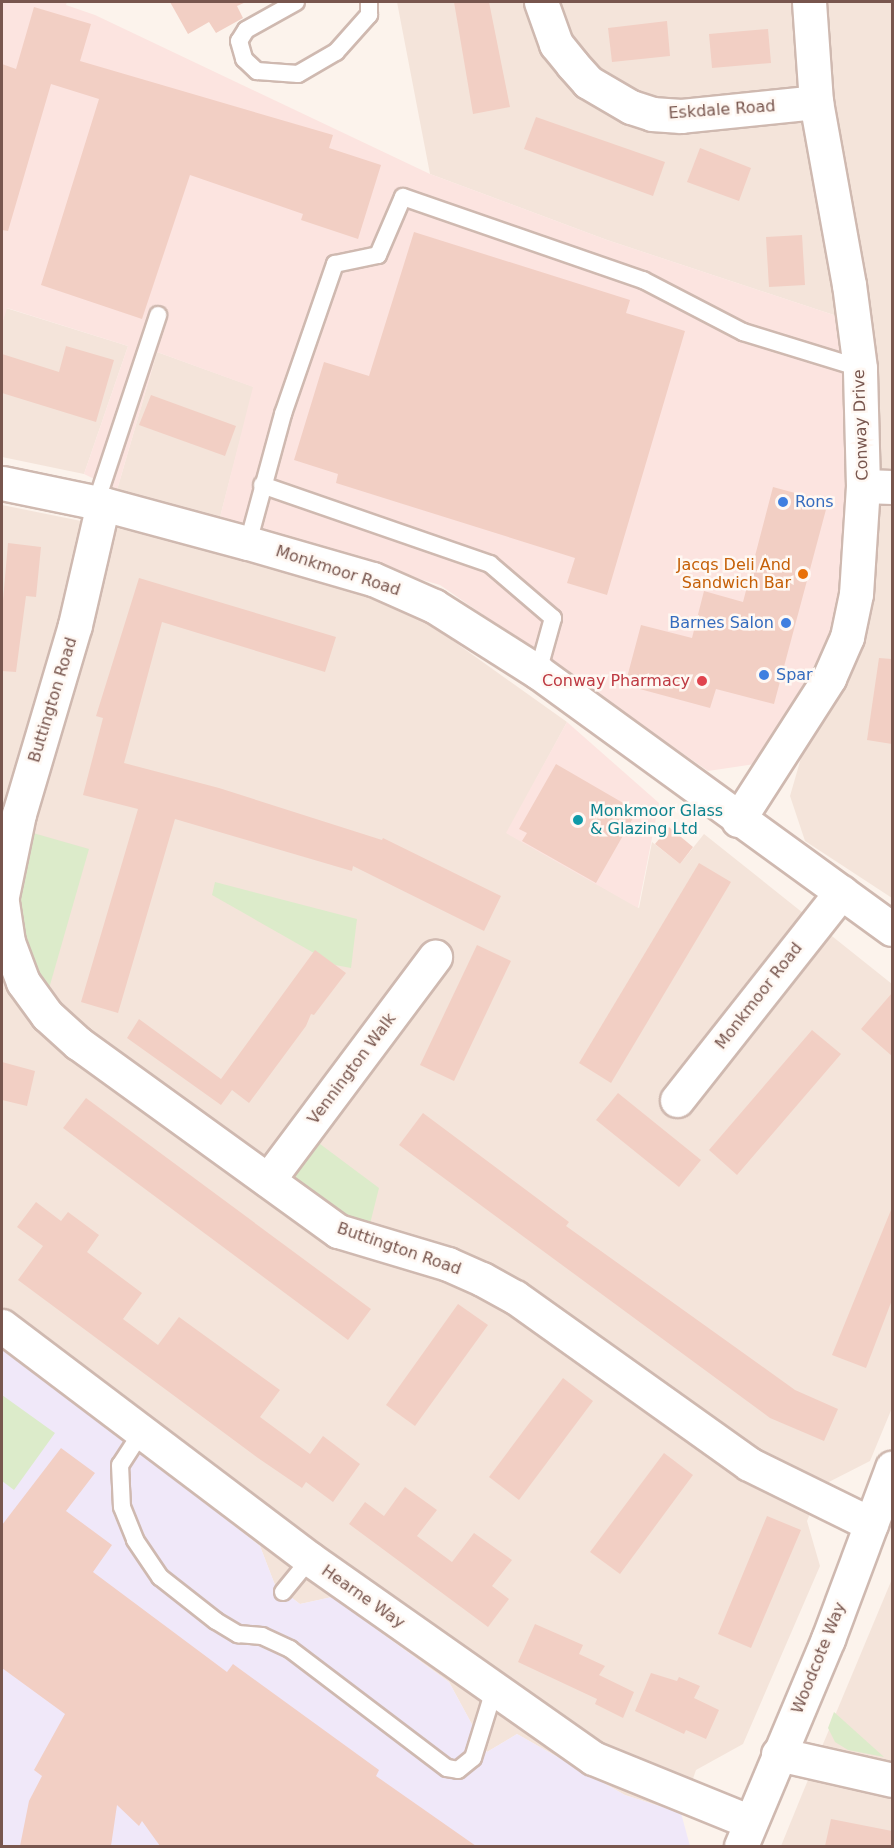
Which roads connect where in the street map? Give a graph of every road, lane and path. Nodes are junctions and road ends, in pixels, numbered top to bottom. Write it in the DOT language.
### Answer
graph roads {
  1 [pos="297,2"];
  2 [pos="369,2"];
  3 [pos="541,2"];
  4 [pos="809,2"];
  5 [pos="816,102"];
  6 [pos="158,315"];
  7 [pos="860,368"];
  8 [pos="2,483"];
  9 [pos="262,485"];
  10 [pos="878,487"];
  11 [pos="100,504"];
  12 [pos="248,543"];
  13 [pos="538,672"];
  14 [pos="738,820"];
  15 [pos="841,892"];
  16 [pos="2,896"];
  17 [pos="2,902"];
  18 [pos="892,928"];
  19 [pos="435,957"];
  20 [pos="677,1100"];
  21 [pos="268,1180"];
  22 [pos="2,1326"];
  23 [pos="141,1433"];
  24 [pos="892,1468"];
  25 [pos="871,1524"];
  26 [pos="310,1559"];
  27 [pos="283,1592"];
  28 [pos="494,1690"];
  29 [pos="778,1754"];
  30 [pos="892,1780"];
  31 [pos="746,1834"];
  1 -- 2 [label="lane"];
  3 -- 5 [label="street, Eskdale Road"];
  4 -- 5 [label="street, Conway Drive"];
  5 -- 7 [label="street, Conway Drive"];
  6 -- 11 [label="lane"];
  7 -- 9 [label="lane"];
  7 -- 10 [label="street, Conway Drive"];
  8 -- 11 [label="street, Monkmoor Road"];
  9 -- 12 [label="lane"];
  9 -- 13 [label="lane"];
  10 -- 14 [label="street, Conway Drive"];
  11 -- 12 [label="street, Monkmoor Road"];
  11 -- 16 [label="street, Buttington Road"];
  12 -- 13 [label="street, Monkmoor Road"];
  13 -- 14 [label="street, Monkmoor Road"];
  14 -- 15 [label="street, Monkmoor Road"];
  15 -- 18 [label="street, Monkmoor Road"];
  15 -- 20 [label="street, Monkmoor Road"];
  17 -- 21 [label="street, Buttington Road"];
  19 -- 21 [label="street, Vennington Walk"];
  21 -- 25 [label="street, Buttington Road"];
  22 -- 23 [label="street, Hearne Way"];
  23 -- 26 [label="street, Hearne Way"];
  23 -- 28 [label="lane"];
  24 -- 25 [label="street, Woodcote Way"];
  25 -- 29 [label="street, Woodcote Way"];
  26 -- 27 [label="lane"];
  26 -- 28 [label="street, Hearne Way"];
  28 -- 31 [label="street, Hearne Way"];
  29 -- 30 [label="street"];
  29 -- 31 [label="street, Woodcote Way"];
}
